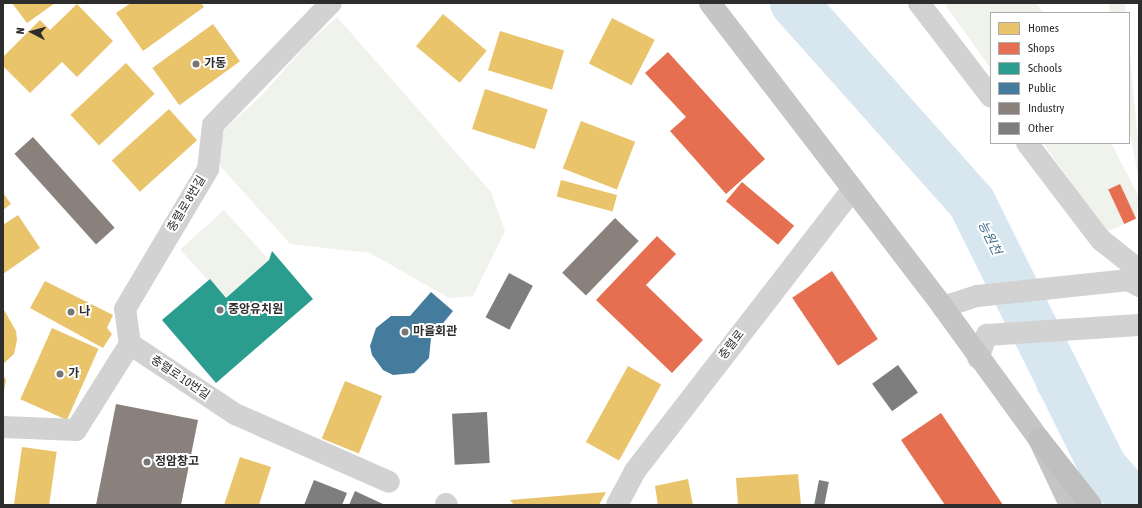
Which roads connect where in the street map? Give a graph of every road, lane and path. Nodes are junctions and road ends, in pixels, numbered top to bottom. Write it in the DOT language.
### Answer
graph roads {
  1 [pos="332,3"];
  2 [pos="710,3"];
  3 [pos="919,3"];
  4 [pos="990,96"];
  5 [pos="1028,144"];
  6 [pos="853,189"];
  7 [pos="1136,279"];
  8 [pos="943,307"];
  9 [pos="1139,325"];
  10 [pos="130,344"];
  11 [pos="978,358"];
  12 [pos="3,427"];
  13 [pos="1039,439"];
  14 [pos="389,482"];
  15 [pos="617,505"];
  16 [pos="1070,505"];
  17 [pos="1091,505"];
  1 -- 10 [label="street, 충렬로 8번길"];
  2 -- 6 [label="main road"];
  3 -- 4 [label="street"];
  5 -- 7 [label="street"];
  6 -- 8 [label="main road"];
  6 -- 15 [label="street, 충렬로"];
  7 -- 8 [label="street"];
  8 -- 11 [label="main road"];
  9 -- 11 [label="street"];
  10 -- 12 [label="street"];
  10 -- 14 [label="street, 충렬로 10번길"];
  11 -- 13 [label="main road"];
  13 -- 16 [label="main road"];
  13 -- 17 [label="highway"];
}
